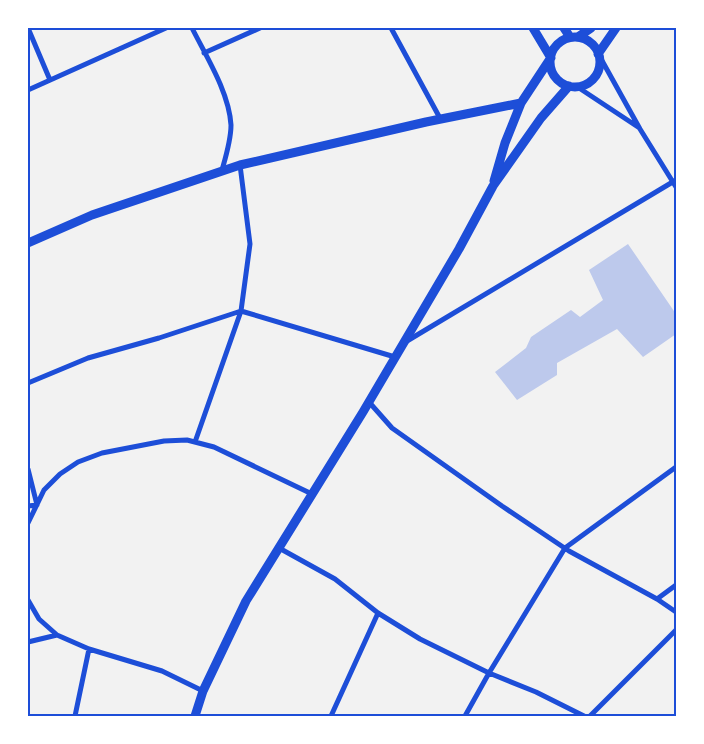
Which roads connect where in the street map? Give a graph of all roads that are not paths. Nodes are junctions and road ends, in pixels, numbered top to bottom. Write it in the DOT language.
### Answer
graph roads {
  1 [pos="28,28"];
  2 [pos="166,28"];
  3 [pos="192,28"];
  4 [pos="260,28"];
  5 [pos="391,28"];
  6 [pos="533,28"];
  7 [pos="564,28"];
  8 [pos="591,28"];
  9 [pos="616,28"];
  10 [pos="574,37"];
  11 [pos="204,53"];
  12 [pos="599,56"];
  13 [pos="551,58"];
  14 [pos="50,80"];
  15 [pos="573,86"];
  16 [pos="28,90"];
  17 [pos="521,103"];
  18 [pos="441,120"];
  19 [pos="640,129"];
  20 [pos="240,165"];
  21 [pos="222,171"];
  22 [pos="676,183"];
  23 [pos="493,186"];
  24 [pos="28,243"];
  25 [pos="241,311"];
  26 [pos="403,343"];
  27 [pos="395,357"];
  28 [pos="28,384"];
  29 [pos="368,402"];
  30 [pos="195,442"];
  31 [pos="676,467"];
  32 [pos="28,469"];
  33 [pos="312,494"];
  34 [pos="37,505"];
  35 [pos="28,506"];
  36 [pos="28,523"];
  37 [pos="279,548"];
  38 [pos="564,548"];
  39 [pos="676,585"];
  40 [pos="656,599"];
  41 [pos="28,600"];
  42 [pos="676,612"];
  43 [pos="378,613"];
  44 [pos="676,630"];
  45 [pos="57,635"];
  46 [pos="28,642"];
  47 [pos="89,649"];
  48 [pos="489,673"];
  49 [pos="203,690"];
  50 [pos="75,716"];
  51 [pos="195,716"];
  52 [pos="331,716"];
  53 [pos="465,716"];
  54 [pos="584,716"];
  55 [pos="590,716"];
  1 -- 14 [label="street"];
  2 -- 14 [label="street"];
  3 -- 11 [label="street"];
  4 -- 11 [label="street"];
  5 -- 18 [label="street"];
  6 -- 13 [label="street"];
  7 -- 10 [label="street"];
  8 -- 10 [label="street"];
  9 -- 12 [label="street"];
  10 -- 12 [label="street"];
  10 -- 13 [label="street"];
  11 -- 21 [label="street"];
  12 -- 15 [label="street"];
  12 -- 19 [label="street"];
  13 -- 15 [label="street"];
  13 -- 17 [label="street"];
  14 -- 16 [label="street"];
  15 -- 19 [label="street"];
  15 -- 23 [label="street"];
  17 -- 18 [label="street"];
  17 -- 23 [label="street"];
  18 -- 20 [label="street"];
  19 -- 22 [label="street"];
  20 -- 21 [label="street"];
  20 -- 25 [label="street"];
  21 -- 24 [label="street"];
  22 -- 26 [label="street"];
  23 -- 26 [label="street"];
  25 -- 27 [label="street"];
  25 -- 28 [label="street"];
  25 -- 30 [label="street"];
  26 -- 27 [label="street"];
  27 -- 29 [label="street"];
  29 -- 33 [label="street"];
  29 -- 38 [label="street"];
  30 -- 33 [label="street"];
  30 -- 34 [label="street"];
  31 -- 38 [label="street"];
  32 -- 34 [label="street"];
  33 -- 37 [label="street"];
  34 -- 35 [label="street"];
  34 -- 36 [label="street"];
  37 -- 43 [label="street"];
  37 -- 49 [label="street"];
  38 -- 40 [label="street"];
  38 -- 48 [label="street"];
  39 -- 40 [label="street"];
  40 -- 42 [label="street"];
  41 -- 45 [label="street"];
  43 -- 48 [label="street"];
  43 -- 52 [label="street"];
  44 -- 55 [label="street"];
  45 -- 46 [label="street"];
  45 -- 47 [label="street"];
  47 -- 49 [label="street"];
  47 -- 50 [label="street"];
  48 -- 53 [label="street"];
  48 -- 54 [label="street"];
  49 -- 51 [label="street"];
}
